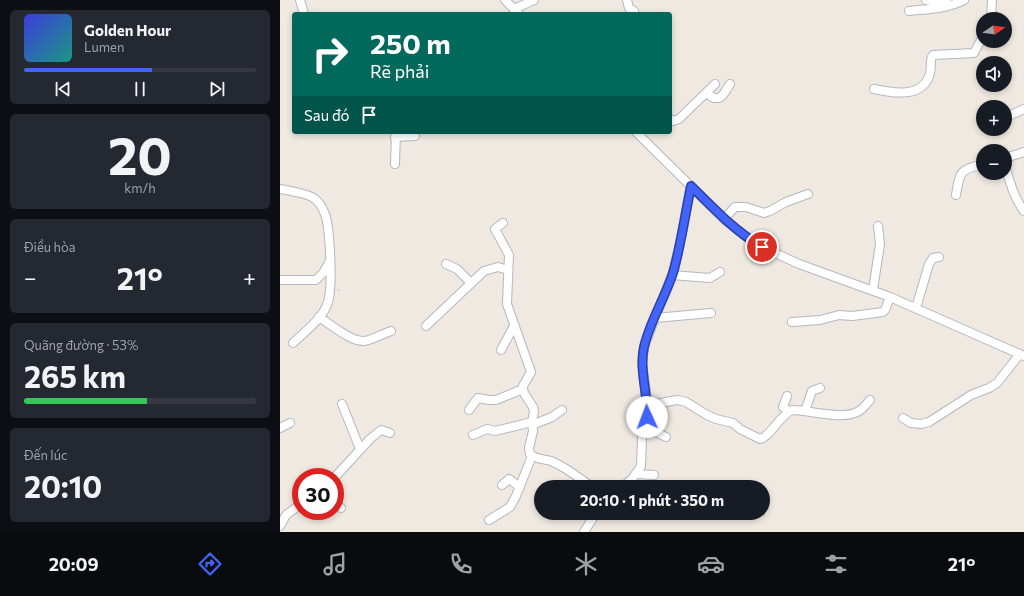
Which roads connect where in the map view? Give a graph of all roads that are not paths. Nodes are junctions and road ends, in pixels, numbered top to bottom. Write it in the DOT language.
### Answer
graph roads {
  1 [pos="300,0"];
  2 [pos="505,0"];
  3 [pos="534,0"];
  4 [pos="627,0"];
  5 [pos="926,0"];
  6 [pos="964,0"];
  7 [pos="992,0"];
  8 [pos="955,4"];
  9 [pos="634,11"];
  10 [pos="909,11"];
  11 [pos="303,12"];
  12 [pos="516,12"];
  13 [pos="991,12"];
  14 [pos="977,48"];
  15 [pos="715,84"];
  16 [pos="730,84"];
  17 [pos="874,89"];
  18 [pos="706,93"];
  19 [pos="1024,109"];
  20 [pos="1012,115"];
  21 [pos="672,120"];
  22 [pos="396,134"];
  23 [pos="638,134"];
  24 [pos="415,136"];
  25 [pos="1024,152"];
  26 [pos="1012,156"];
  27 [pos="395,164"];
  28 [pos="976,166"];
  29 [pos="1009,180"];
  30 [pos="691,186"];
  31 [pos="280,189"];
  32 [pos="808,194"];
  33 [pos="956,195"];
  34 [pos="1024,211"];
  35 [pos="724,219"];
  36 [pos="503,224"];
  37 [pos="878,226"];
  38 [pos="939,257"];
  39 [pos="330,261"];
  40 [pos="446,264"];
  41 [pos="508,270"];
  42 [pos="720,272"];
  43 [pos="672,275"];
  44 [pos="280,280"];
  45 [pos="471,283"];
  46 [pos="873,290"];
  47 [pos="890,296"];
  48 [pos="916,308"];
  49 [pos="711,313"];
  50 [pos="319,317"];
  51 [pos="655,318"];
  52 [pos="792,322"];
  53 [pos="426,326"];
  54 [pos="514,326"];
  55 [pos="391,331"];
  56 [pos="293,343"];
  57 [pos="501,350"];
  58 [pos="1022,355"];
  59 [pos="820,388"];
  60 [pos="523,389"];
  61 [pos="787,396"];
  62 [pos="870,400"];
  63 [pos="342,404"];
  64 [pos="648,406"];
  65 [pos="469,410"];
  66 [pos="562,410"];
  67 [pos="789,411"];
  68 [pos="805,411"];
  69 [pos="903,418"];
  70 [pos="290,423"];
  71 [pos="532,424"];
  72 [pos="644,426"];
  73 [pos="280,428"];
  74 [pos="390,433"];
  75 [pos="472,436"];
  76 [pos="666,437"];
  77 [pos="360,449"];
  78 [pos="532,456"];
  79 [pos="343,468"];
  80 [pos="636,474"];
  81 [pos="654,475"];
  82 [pos="581,480"];
  83 [pos="630,480"];
  84 [pos="502,485"];
  85 [pos="520,487"];
  86 [pos="292,511"];
  87 [pos="489,520"];
  88 [pos="592,520"];
  89 [pos="280,526"];
  90 [pos="584,532"];
  1 -- 11 [label="street"];
  2 -- 12 [label="street"];
  3 -- 12 [label="street"];
  4 -- 9 [label="street"];
  5 -- 8 [label="street"];
  6 -- 8 [label="street"];
  7 -- 13 [label="street"];
  8 -- 10 [label="street"];
  14 -- 17 [label="street"];
  15 -- 18 [label="street"];
  16 -- 18 [label="street"];
  18 -- 21 [label="street"];
  19 -- 20 [label="street"];
  22 -- 24 [label="street"];
  22 -- 27 [label="street"];
  23 -- 30 [label="street"];
  25 -- 26 [label="street"];
  28 -- 33 [label="street"];
  29 -- 34 [label="street"];
  30 -- 35 [label="street"];
  30 -- 43 [label="street"];
  31 -- 39 [label="street"];
  32 -- 35 [label="street"];
  35 -- 46 [label="street"];
  36 -- 41 [label="street"];
  37 -- 46 [label="street"];
  38 -- 48 [label="street"];
  39 -- 44 [label="street"];
  39 -- 50 [label="street"];
  40 -- 45 [label="street"];
  41 -- 45 [label="street"];
  41 -- 54 [label="street"];
  42 -- 43 [label="street"];
  43 -- 51 [label="street"];
  45 -- 53 [label="street"];
  46 -- 47 [label="street"];
  47 -- 48 [label="street"];
  47 -- 52 [label="street"];
  48 -- 58 [label="street"];
  49 -- 51 [label="street"];
  50 -- 55 [label="street"];
  50 -- 56 [label="street"];
  51 -- 64 [label="street"];
  54 -- 57 [label="street"];
  54 -- 60 [label="street"];
  58 -- 69 [label="street"];
  59 -- 68 [label="street"];
  60 -- 65 [label="street"];
  60 -- 71 [label="street"];
  61 -- 67 [label="street"];
  62 -- 68 [label="street"];
  63 -- 77 [label="street"];
  64 -- 67 [label="street"];
  64 -- 72 [label="street"];
  66 -- 71 [label="street"];
  67 -- 68 [label="street"];
  70 -- 73 [label="street"];
  71 -- 75 [label="street"];
  71 -- 78 [label="street"];
  72 -- 76 [label="street"];
  72 -- 80 [label="street"];
  74 -- 77 [label="street"];
  77 -- 79 [label="street"];
  78 -- 82 [label="street"];
  78 -- 85 [label="street"];
  80 -- 81 [label="street"];
  80 -- 83 [label="street"];
  84 -- 85 [label="street"];
  85 -- 87 [label="street"];
  86 -- 89 [label="street"];
  88 -- 90 [label="street"];
}
